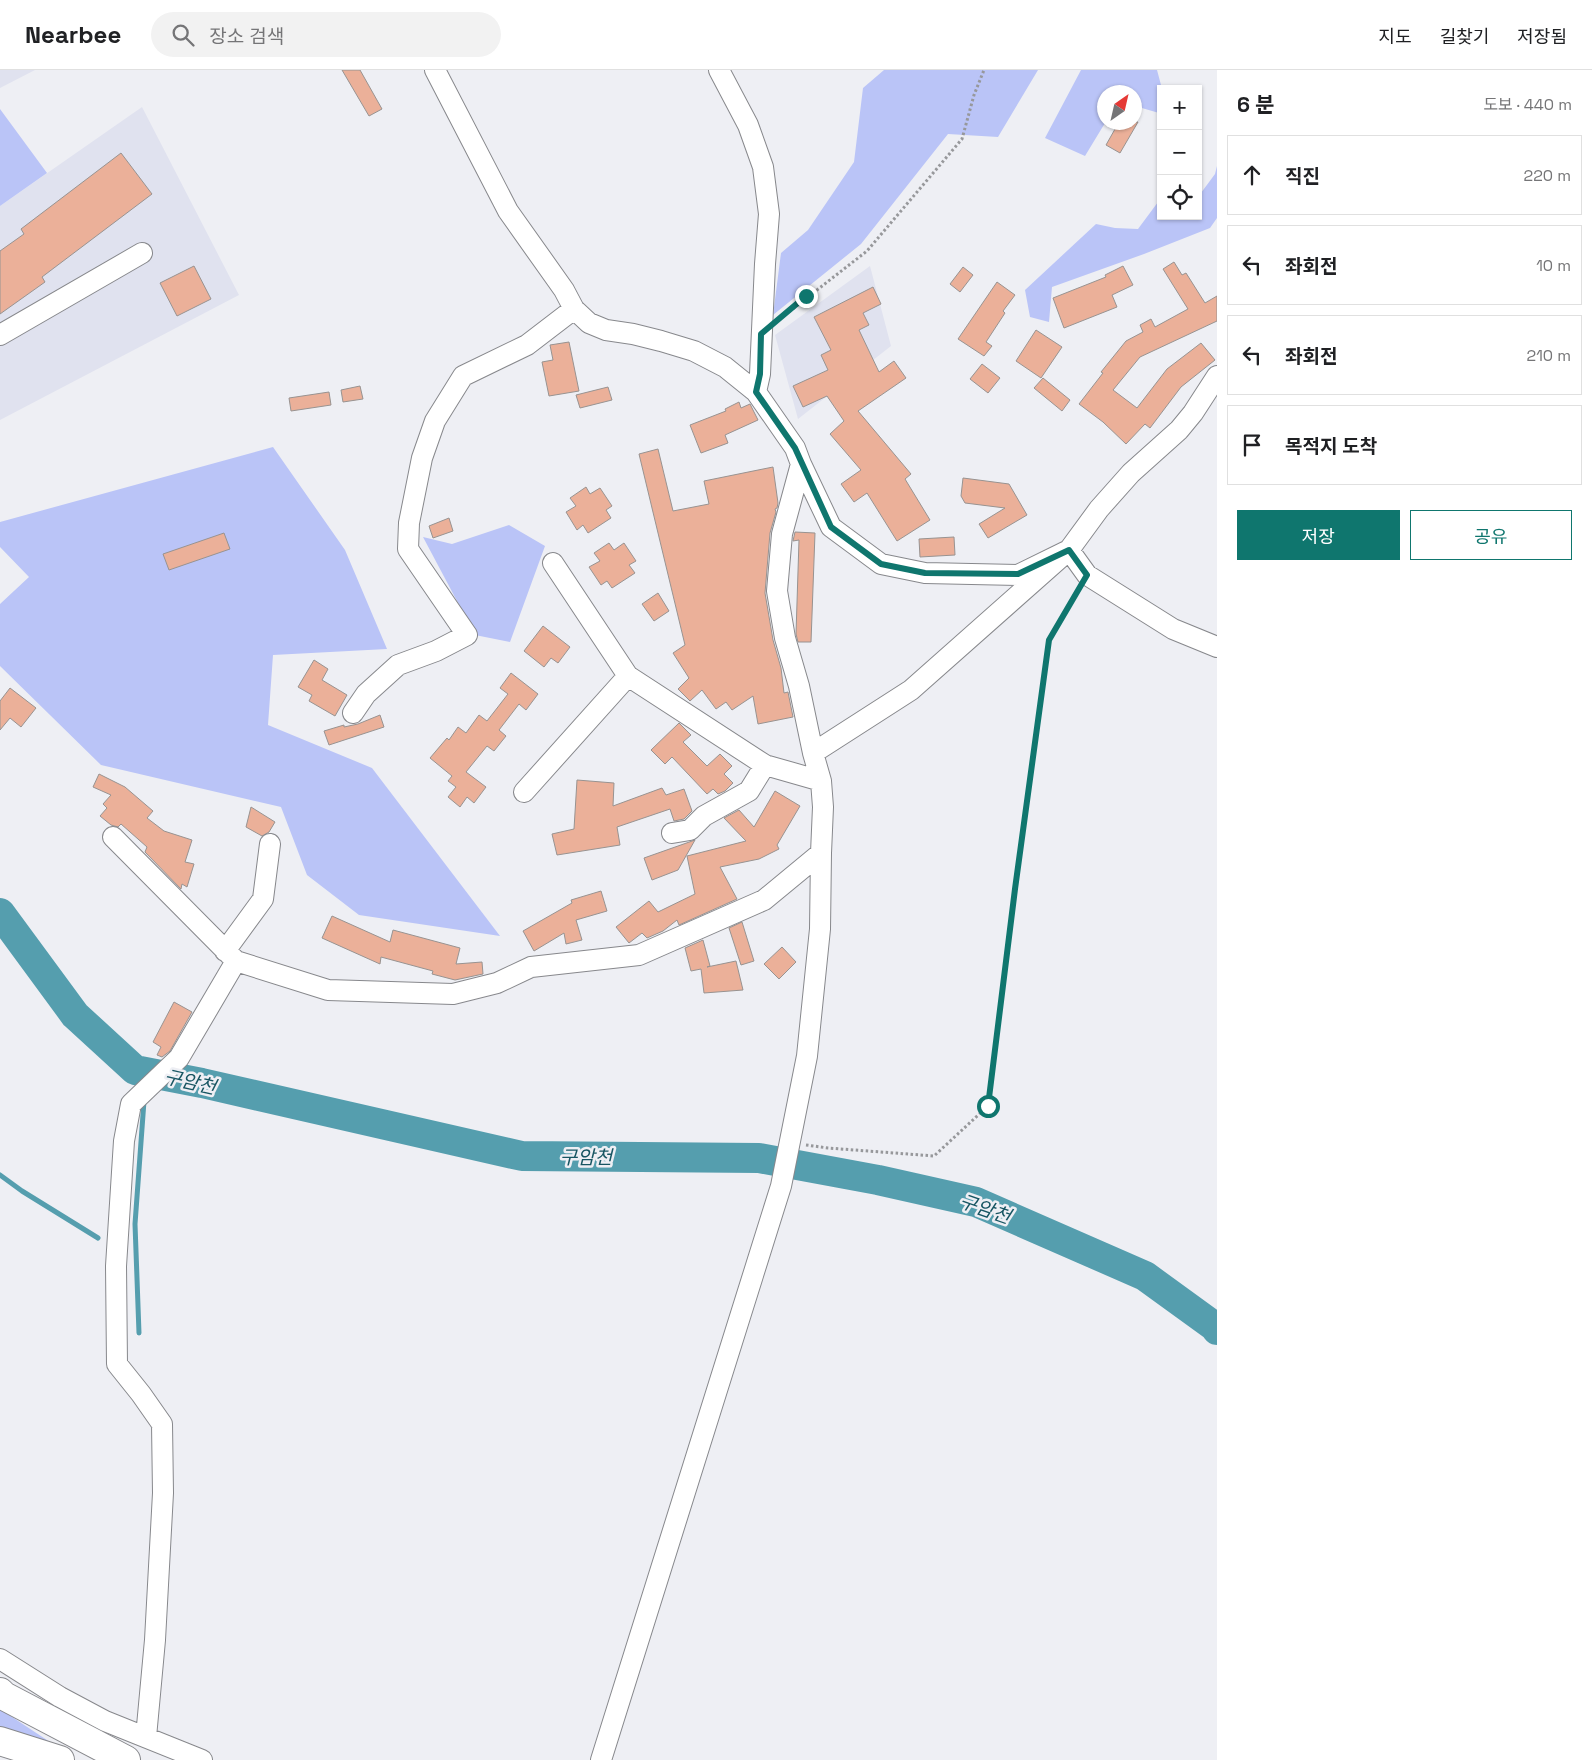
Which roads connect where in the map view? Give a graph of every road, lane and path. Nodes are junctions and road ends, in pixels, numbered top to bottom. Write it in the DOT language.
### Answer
graph roads {
  1 [pos="435,70"];
  2 [pos="719,70"];
  3 [pos="984,70"];
  4 [pos="142,253"];
  5 [pos="574,309"];
  6 [pos="761,334"];
  7 [pos="0,335"];
  8 [pos="1217,376"];
  9 [pos="756,392"];
  10 [pos="801,464"];
  11 [pos="1069,550"];
  12 [pos="553,563"];
  13 [pos="1087,575"];
  14 [pos="1217,647"];
  15 [pos="628,676"];
  16 [pos="353,713"];
  17 [pos="813,753"];
  18 [pos="764,765"];
  19 [pos="821,781"];
  20 [pos="524,792"];
  21 [pos="672,833"];
  22 [pos="113,837"];
  23 [pos="270,844"];
  24 [pos="820,853"];
  25 [pos="230,956"];
  26 [pos="790,1142"];
  27 [pos="0,1659"];
  28 [pos="0,1692"];
  29 [pos="146,1737"];
  30 [pos="0,1741"];
  31 [pos="60,1760"];
  32 [pos="126,1760"];
  33 [pos="202,1760"];
  34 [pos="601,1760"];
  1 -- 5 [label="street"];
  2 -- 6 [label="street"];
  3 -- 6 [label="path"];
  4 -- 7 [label="street"];
  5 -- 9 [label="street"];
  5 -- 16 [label="street"];
  6 -- 9 [label="street"];
  8 -- 11 [label="street"];
  9 -- 10 [label="street"];
  10 -- 11 [label="street"];
  10 -- 17 [label="street"];
  11 -- 13 [label="street"];
  11 -- 17 [label="street"];
  12 -- 15 [label="street"];
  13 -- 14 [label="street"];
  13 -- 26 [label="path"];
  15 -- 18 [label="street"];
  15 -- 20 [label="street"];
  17 -- 19 [label="street"];
  18 -- 19 [label="street"];
  18 -- 21 [label="street"];
  19 -- 24 [label="street"];
  22 -- 25 [label="street"];
  23 -- 25 [label="street"];
  24 -- 25 [label="street"];
  24 -- 26 [label="street"];
  25 -- 29 [label="street"];
  26 -- 34 [label="street"];
  27 -- 29 [label="street"];
  28 -- 32 [label="highway"];
  29 -- 33 [label="street"];
  30 -- 31 [label="highway"];
}
